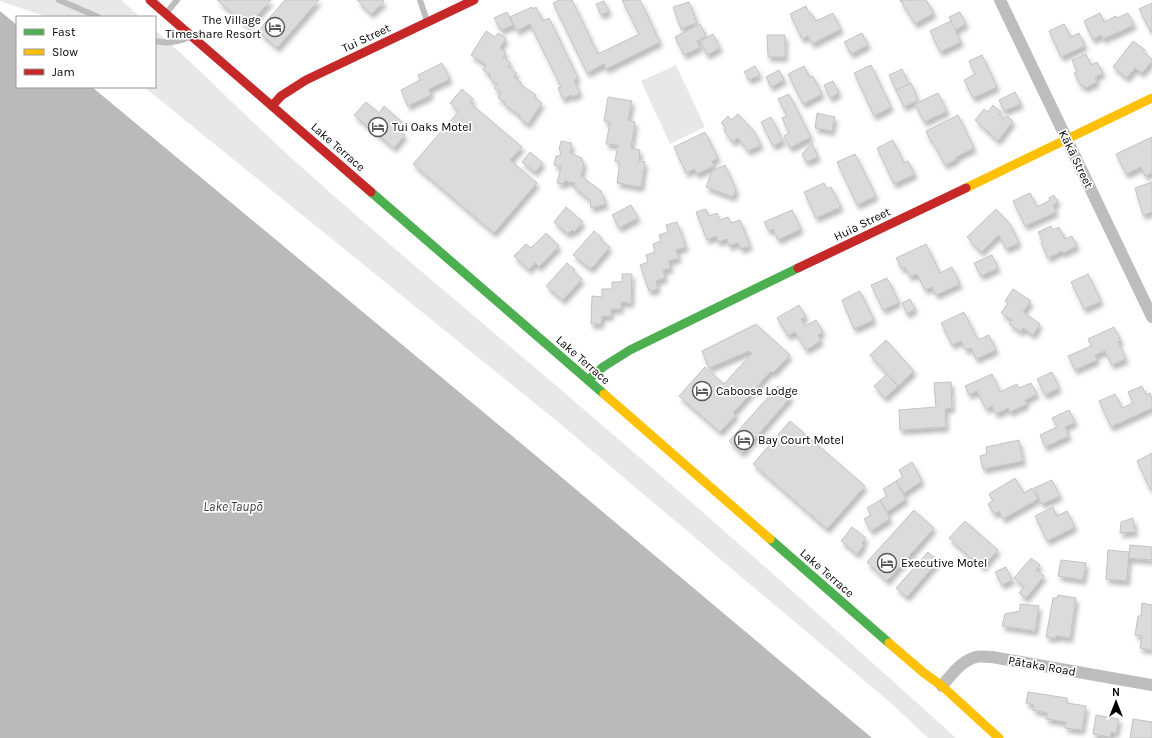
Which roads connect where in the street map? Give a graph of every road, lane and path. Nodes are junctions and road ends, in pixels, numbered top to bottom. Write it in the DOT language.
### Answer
graph roads {
  1 [pos="59,0"];
  2 [pos="150,0"];
  3 [pos="177,0"];
  4 [pos="420,0"];
  5 [pos="474,0"];
  6 [pos="1000,0"];
  7 [pos="166,14"];
  8 [pos="96,16"];
  9 [pos="428,22"];
  10 [pos="191,37"];
  11 [pos="156,41"];
  12 [pos="1152,98"];
  13 [pos="272,106"];
  14 [pos="1067,139"];
  15 [pos="1152,317"];
  16 [pos="588,380"];
  17 [pos="1152,685"];
  18 [pos="942,686"];
  19 [pos="999,738"];
  1 -- 8 [label="lane"];
  2 -- 7 [label="main road, Lake Terrace"];
  3 -- 7 [label="lane"];
  4 -- 9 [label="lane"];
  5 -- 9 [label="main road, Tui Street"];
  6 -- 14 [label="street, Kākā Street"];
  7 -- 10 [label="main road, Lake Terrace"];
  9 -- 13 [label="main road, Tui Street"];
  10 -- 11 [label="lane"];
  10 -- 13 [label="main road, Lake Terrace"];
  12 -- 14 [label="main road, Huia Street"];
  13 -- 16 [label="main road, Lake Terrace"];
  14 -- 15 [label="street, Kākā Street"];
  14 -- 16 [label="main road, Huia Street"];
  16 -- 18 [label="main road, Lake Terrace"];
  17 -- 18 [label="street, Pātaka Road"];
  18 -- 19 [label="main road, Lake Terrace"];
}
